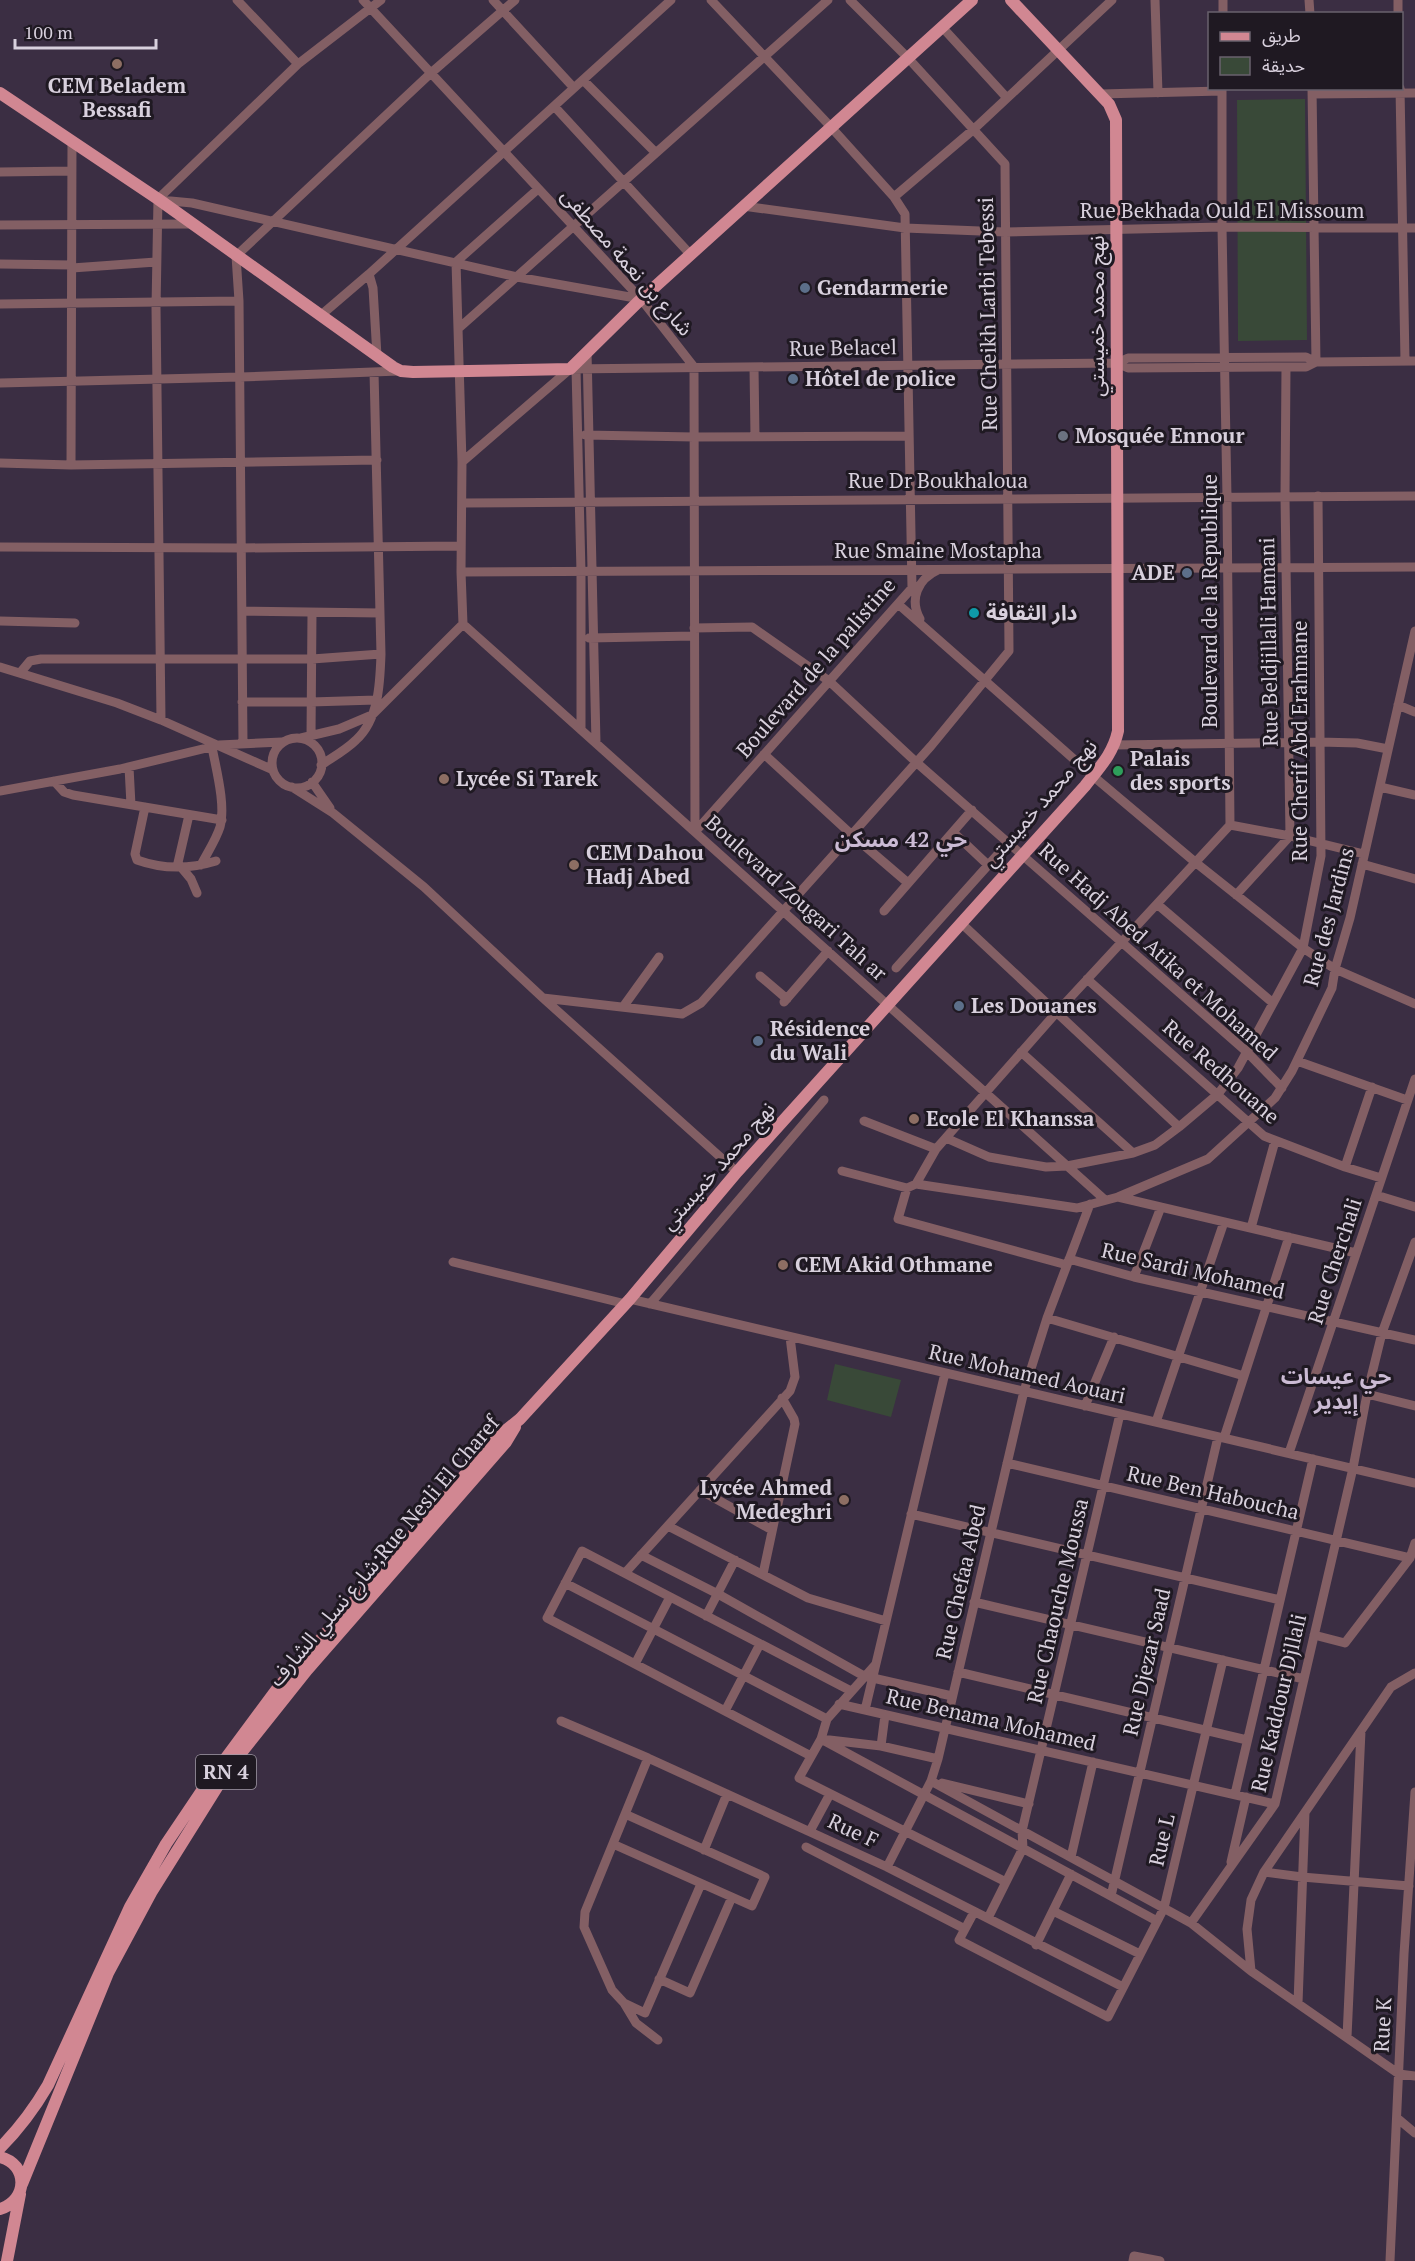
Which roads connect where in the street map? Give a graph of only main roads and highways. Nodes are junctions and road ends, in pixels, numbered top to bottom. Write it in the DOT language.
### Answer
graph roads {
  1 [pos="972,0"];
  2 [pos="1011,0"];
  3 [pos="0,93"];
  4 [pos="520,1419"];
  5 [pos="18,2130"];
  6 [pos="0,2142"];
  7 [pos="0,2148"];
  8 [pos="0,2157"];
  9 [pos="21,2188"];
  10 [pos="0,2208"];
  11 [pos="7,2261"];
  1 -- 3 [label="main road"];
  2 -- 4 [label="main road, نهج محمد خميستي / RN 4"];
  4 -- 5 [label="main road, شارع نسلي الشارف;Rue Nesli El Charef / RN 4"];
  4 -- 9 [label="main road, شارع نسلي الشارف;Rue Nesli El Charef / RN 4"];
  5 -- 6 [label="main road"];
  5 -- 7 [label="main road, شارع نسلي الشارف;Rue Nesli El Charef / RN 4"];
  8 -- 9 [label="main road"];
  9 -- 10 [label="main road"];
  9 -- 11 [label="main road, RN 4"];
}
